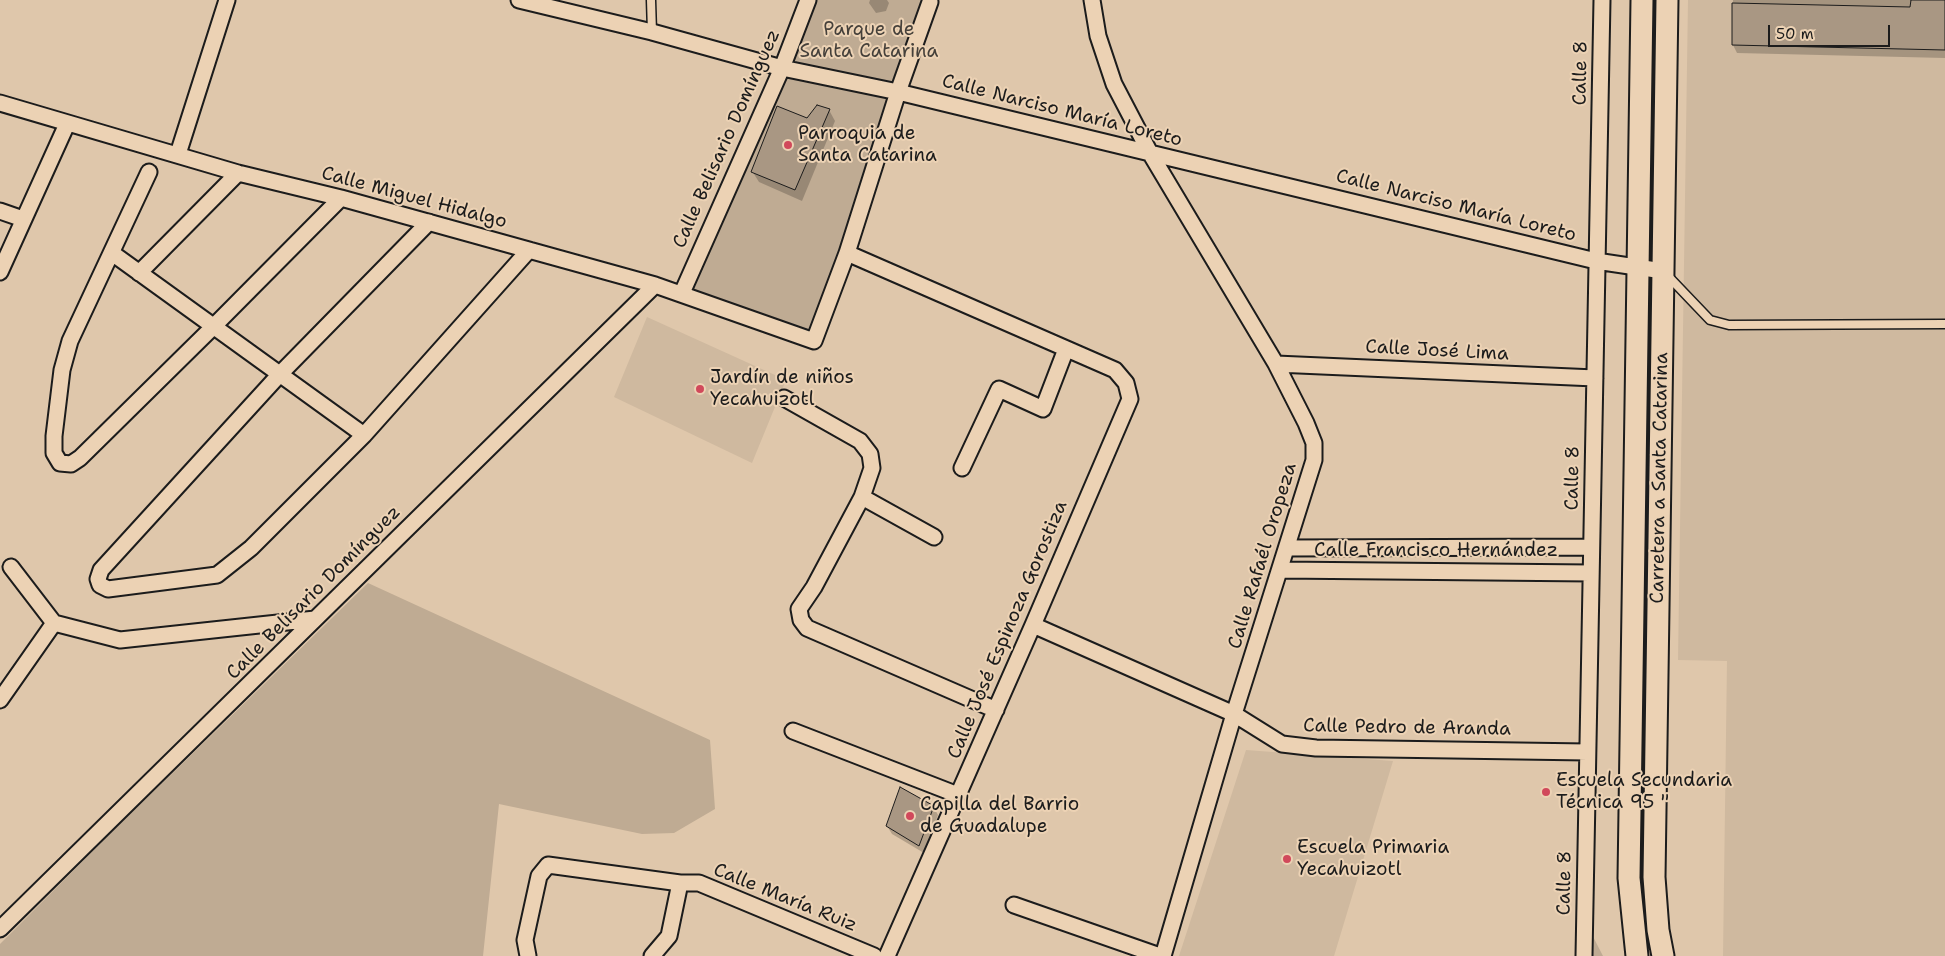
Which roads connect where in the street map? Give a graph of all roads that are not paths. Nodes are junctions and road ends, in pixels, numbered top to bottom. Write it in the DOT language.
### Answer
graph roads {
  1 [pos="227,0"];
  2 [pos="519,0"];
  3 [pos="651,0"];
  4 [pos="808,0"];
  5 [pos="1092,0"];
  6 [pos="1602,0"];
  7 [pos="1642,0"];
  8 [pos="1667,0"];
  9 [pos="930,2"];
  10 [pos="652,32"];
  11 [pos="782,68"];
  12 [pos="898,92"];
  13 [pos="0,103"];
  14 [pos="67,124"];
  15 [pos="1150,153"];
  16 [pos="178,154"];
  17 [pos="149,172"];
  18 [pos="238,172"];
  19 [pos="340,198"];
  20 [pos="0,211"];
  21 [pos="24,219"];
  22 [pos="429,222"];
  23 [pos="529,250"];
  24 [pos="112,253"];
  25 [pos="847,253"];
  26 [pos="1596,260"];
  27 [pos="1638,267"];
  28 [pos="1663,271"];
  29 [pos="0,272"];
  30 [pos="139,272"];
  31 [pos="655,285"];
  32 [pos="682,293"];
  33 [pos="1945,324"];
  34 [pos="214,327"];
  35 [pos="1066,349"];
  36 [pos="1276,364"];
  37 [pos="280,374"];
  38 [pos="1595,378"];
  39 [pos="784,398"];
  40 [pos="364,435"];
  41 [pos="962,468"];
  42 [pos="862,497"];
  43 [pos="934,537"];
  44 [pos="1591,547"];
  45 [pos="1288,548"];
  46 [pos="11,567"];
  47 [pos="1280,570"];
  48 [pos="1591,572"];
  49 [pos="315,619"];
  50 [pos="54,623"];
  51 [pos="1034,625"];
  52 [pos="0,700"];
  53 [pos="996,710"];
  54 [pos="1234,714"];
  55 [pos="794,731"];
  56 [pos="1587,752"];
  57 [pos="958,795"];
  58 [pos="680,883"];
  59 [pos="1014,905"];
  60 [pos="0,929"];
  61 [pos="528,956"];
  62 [pos="652,956"];
  63 [pos="874,956"];
  64 [pos="887,956"];
  65 [pos="1162,956"];
  66 [pos="1584,956"];
  67 [pos="1637,956"];
  68 [pos="1663,956"];
  1 -- 16 [label="street"];
  2 -- 10 [label="street, Calle Narciso María Loreto"];
  3 -- 10 [label="lane"];
  4 -- 11 [label="street, Calle Belisario Domínguez"];
  5 -- 15 [label="street, Calle Rafaél Oropeza"];
  6 -- 26 [label="street, Calle 8"];
  7 -- 27 [label="main road, Carretera a Santa Catarina"];
  8 -- 28 [label="main road, Carretera a Santa Catarina"];
  9 -- 12 [label="street"];
  10 -- 11 [label="street, Calle Narciso María Loreto"];
  11 -- 12 [label="street, Calle Narciso María Loreto"];
  11 -- 32 [label="street, Calle Belisario Domínguez"];
  12 -- 15 [label="street, Calle Narciso María Loreto"];
  12 -- 25 [label="street"];
  13 -- 14 [label="street, Calle Miguel Hidalgo"];
  14 -- 16 [label="street, Calle Miguel Hidalgo"];
  14 -- 21 [label="street"];
  15 -- 26 [label="street, Calle Narciso María Loreto"];
  15 -- 36 [label="street, Calle Rafaél Oropeza"];
  16 -- 18 [label="street, Calle Miguel Hidalgo"];
  17 -- 24 [label="street"];
  18 -- 19 [label="street, Calle Miguel Hidalgo"];
  18 -- 30 [label="street"];
  19 -- 22 [label="street, Calle Miguel Hidalgo"];
  19 -- 34 [label="street"];
  20 -- 21 [label="street"];
  21 -- 29 [label="street"];
  22 -- 23 [label="street, Calle Miguel Hidalgo"];
  22 -- 37 [label="street"];
  23 -- 31 [label="street, Calle Miguel Hidalgo"];
  23 -- 40 [label="street"];
  24 -- 30 [label="street"];
  24 -- 34 [label="street"];
  25 -- 32 [label="street, Calle Miguel Hidalgo"];
  25 -- 35 [label="street, Calle José Espinoza Gorostiza"];
  26 -- 27 [label="street, Calle Narciso María Loreto"];
  26 -- 38 [label="street, Calle 8"];
  27 -- 28 [label="street, Calle Narciso María Loreto"];
  27 -- 67 [label="main road, Carretera a Santa Catarina"];
  28 -- 33 [label="lane"];
  28 -- 68 [label="main road, Carretera a Santa Catarina"];
  30 -- 34 [label="street"];
  31 -- 32 [label="street, Calle Miguel Hidalgo"];
  31 -- 49 [label="street, Calle Belisario Domínguez"];
  34 -- 37 [label="street"];
  35 -- 41 [label="street"];
  35 -- 51 [label="street, Calle José Espinoza Gorostiza"];
  36 -- 38 [label="street, Calle José Lima"];
  36 -- 45 [label="street, Calle Rafaél Oropeza"];
  37 -- 40 [label="street"];
  37 -- 40 [label="street"];
  38 -- 44 [label="street, Calle 8"];
  39 -- 42 [label="street"];
  42 -- 43 [label="street"];
  42 -- 53 [label="street"];
  44 -- 45 [label="street, Calle Francisco Hernández"];
  44 -- 48 [label="street, Calle 8"];
  45 -- 47 [label="street, Calle Rafaél Oropeza"];
  46 -- 50 [label="street"];
  47 -- 48 [label="street, Calle Francisco Hernández"];
  47 -- 54 [label="street, Calle Rafaél Oropeza"];
  48 -- 56 [label="street, Calle 8"];
  49 -- 50 [label="street"];
  49 -- 60 [label="street, Calle Belisario Domínguez"];
  50 -- 52 [label="street"];
  51 -- 53 [label="street, Calle José Espinoza Gorostiza"];
  51 -- 54 [label="street, Calle Pedro de Aranda"];
  53 -- 57 [label="street, Calle José Espinoza Gorostiza"];
  54 -- 56 [label="street, Calle Pedro de Aranda"];
  54 -- 65 [label="street, Calle Rafaél Oropeza"];
  55 -- 57 [label="street"];
  56 -- 66 [label="street, Calle 8"];
  57 -- 64 [label="street, Calle José Espinoza Gorostiza"];
  58 -- 61 [label="street, Calle María Ruiz"];
  58 -- 62 [label="street"];
  58 -- 63 [label="street, Calle María Ruiz"];
  59 -- 65 [label="street"];
}
